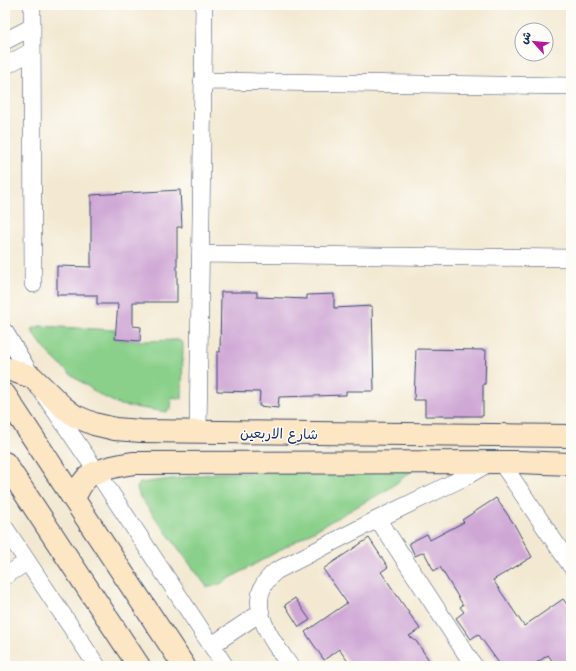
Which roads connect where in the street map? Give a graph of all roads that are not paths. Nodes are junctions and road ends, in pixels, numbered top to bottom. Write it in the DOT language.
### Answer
graph roads {
  1 [pos="32,5"];
  2 [pos="204,5"];
  3 [pos="32,27"];
  4 [pos="5,41"];
  5 [pos="32,51"];
  6 [pos="5,66"];
  7 [pos="202,81"];
  8 [pos="571,86"];
  9 [pos="200,254"];
  10 [pos="571,258"];
  11 [pos="33,284"];
  12 [pos="5,332"];
  13 [pos="5,368"];
  14 [pos="32,377"];
  15 [pos="5,395"];
  16 [pos="198,432"];
  17 [pos="518,435"];
  18 [pos="571,436"];
  19 [pos="503,462"];
  20 [pos="5,463"];
  21 [pos="571,464"];
  22 [pos="97,472"];
  23 [pos="74,499"];
  24 [pos="378,519"];
  25 [pos="5,528"];
  26 [pos="28,562"];
  27 [pos="571,566"];
  28 [pos="5,576"];
  29 [pos="260,613"];
  30 [pos="212,645"];
  31 [pos="97,666"];
  32 [pos="139,666"];
  33 [pos="184,666"];
  34 [pos="225,666"];
  35 [pos="290,666"];
  36 [pos="474,666"];
  1 -- 3 [label="street"];
  2 -- 7 [label="street"];
  3 -- 4 [label="street"];
  3 -- 5 [label="street"];
  5 -- 6 [label="street"];
  5 -- 11 [label="street"];
  7 -- 8 [label="street"];
  7 -- 9 [label="street"];
  9 -- 10 [label="street"];
  9 -- 16 [label="street"];
  12 -- 14 [label="street"];
  13 -- 14 [label="main road, شارع الاربعين"];
  14 -- 16 [label="main road, شارع الاربعين"];
  14 -- 22 [label="street"];
  15 -- 23 [label="main road"];
  16 -- 17 [label="main road, شارع الاربعين"];
  17 -- 18 [label="main road, شارع الاربعين"];
  17 -- 19 [label="main road"];
  19 -- 21 [label="main road, شارع الاربعين"];
  19 -- 22 [label="main road, شارع الاربعين"];
  19 -- 24 [label="street"];
  19 -- 27 [label="street"];
  20 -- 32 [label="main road"];
  22 -- 23 [label="main road, شارع الاربعين"];
  22 -- 30 [label="street"];
  23 -- 33 [label="main road"];
  24 -- 29 [label="street"];
  24 -- 36 [label="street"];
  25 -- 26 [label="street"];
  26 -- 28 [label="street"];
  26 -- 31 [label="street"];
  29 -- 30 [label="street"];
  29 -- 35 [label="street"];
  30 -- 34 [label="street"];
}
